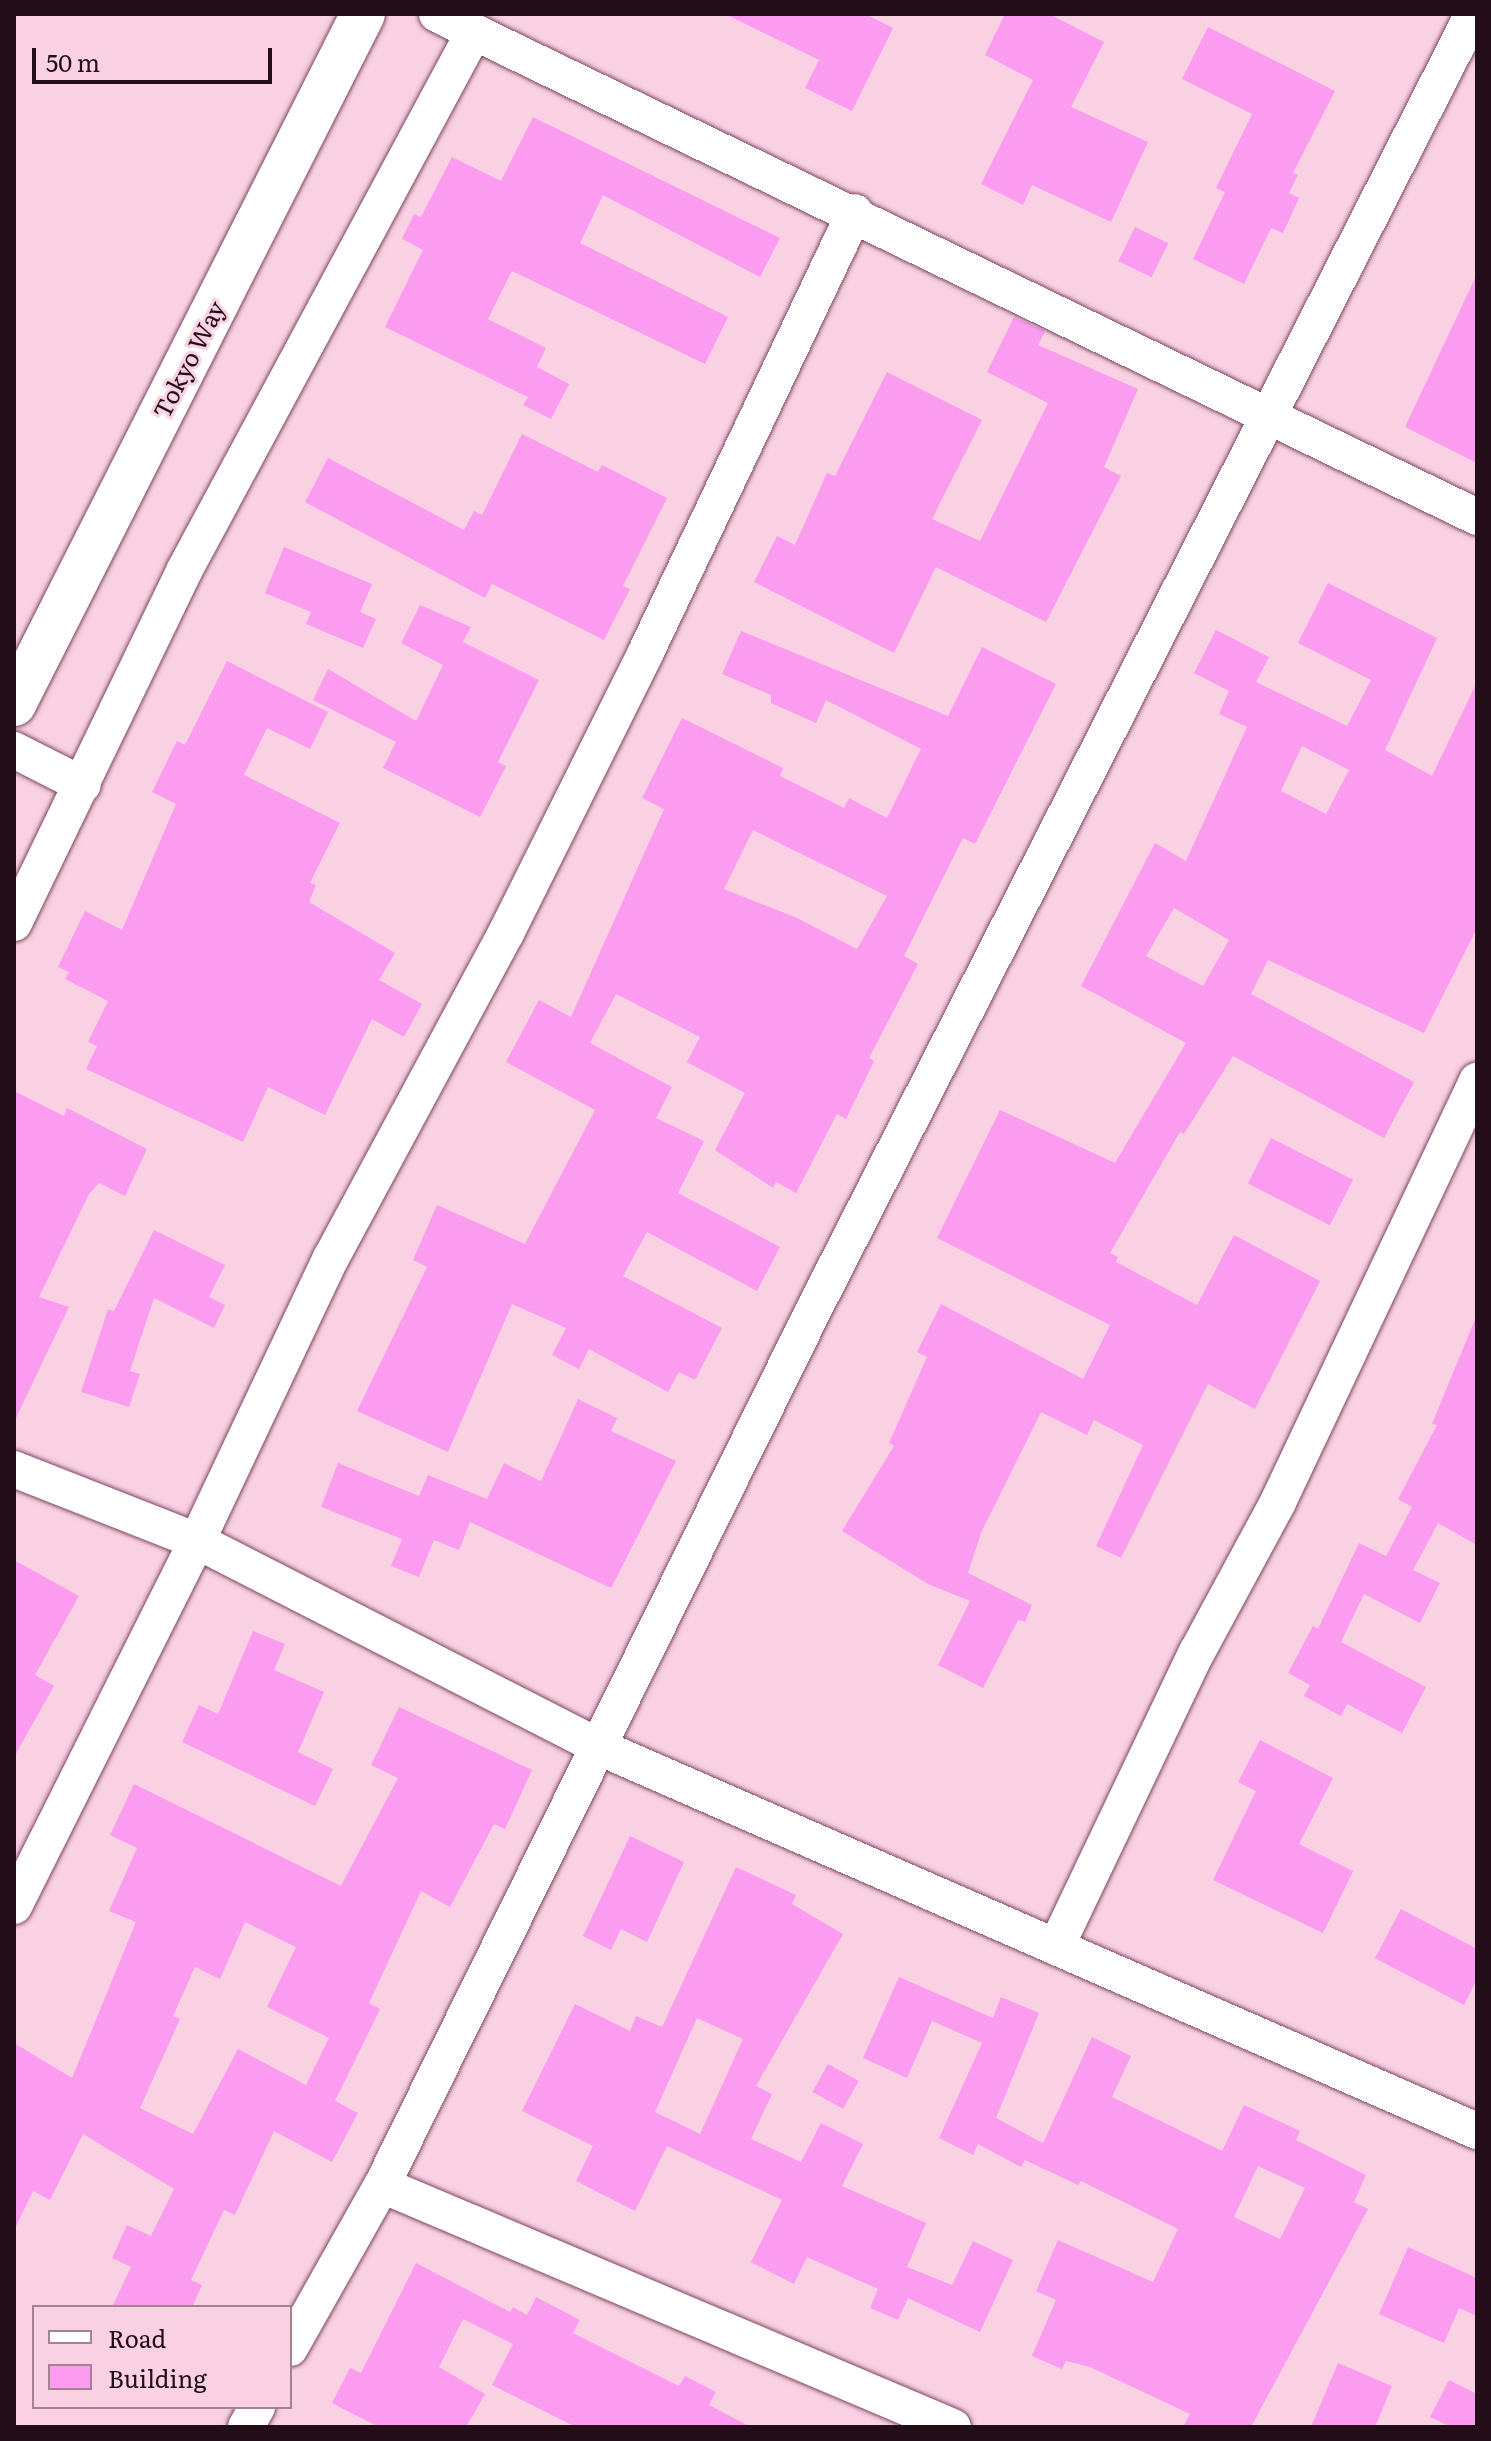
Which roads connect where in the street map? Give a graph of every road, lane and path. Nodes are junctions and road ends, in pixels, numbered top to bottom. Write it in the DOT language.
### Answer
graph roads {
  1 [pos="363,14"];
  2 [pos="437,14"];
  3 [pos="1473,14"];
  4 [pos="474,32"];
  5 [pos="855,212"];
  6 [pos="1267,418"];
  7 [pos="1477,517"];
  8 [pos="14,704"];
  9 [pos="14,750"];
  10 [pos="83,785"];
  11 [pos="14,923"];
  12 [pos="1477,1081"];
  13 [pos="14,1469"];
  14 [pos="197,1541"];
  15 [pos="601,1748"];
  16 [pos="14,1906"];
  17 [pos="1056,1947"];
  18 [pos="1477,2131"];
  19 [pos="382,2185"];
  20 [pos="292,2344"];
  21 [pos="256,2409"];
  22 [pos="246,2427"];
  23 [pos="953,2427"];
  1 -- 8 [label="main road, Tokyo Way"];
  2 -- 4 [label="street"];
  3 -- 6 [label="street"];
  4 -- 5 [label="street"];
  4 -- 10 [label="street"];
  5 -- 6 [label="street"];
  5 -- 14 [label="street"];
  6 -- 7 [label="street"];
  6 -- 15 [label="street"];
  9 -- 10 [label="street"];
  10 -- 11 [label="street"];
  12 -- 17 [label="street"];
  13 -- 14 [label="street"];
  14 -- 15 [label="street"];
  14 -- 16 [label="street"];
  15 -- 17 [label="street"];
  15 -- 19 [label="street"];
  17 -- 18 [label="street"];
  19 -- 20 [label="street"];
  19 -- 23 [label="street"];
  21 -- 22 [label="street"];
}
